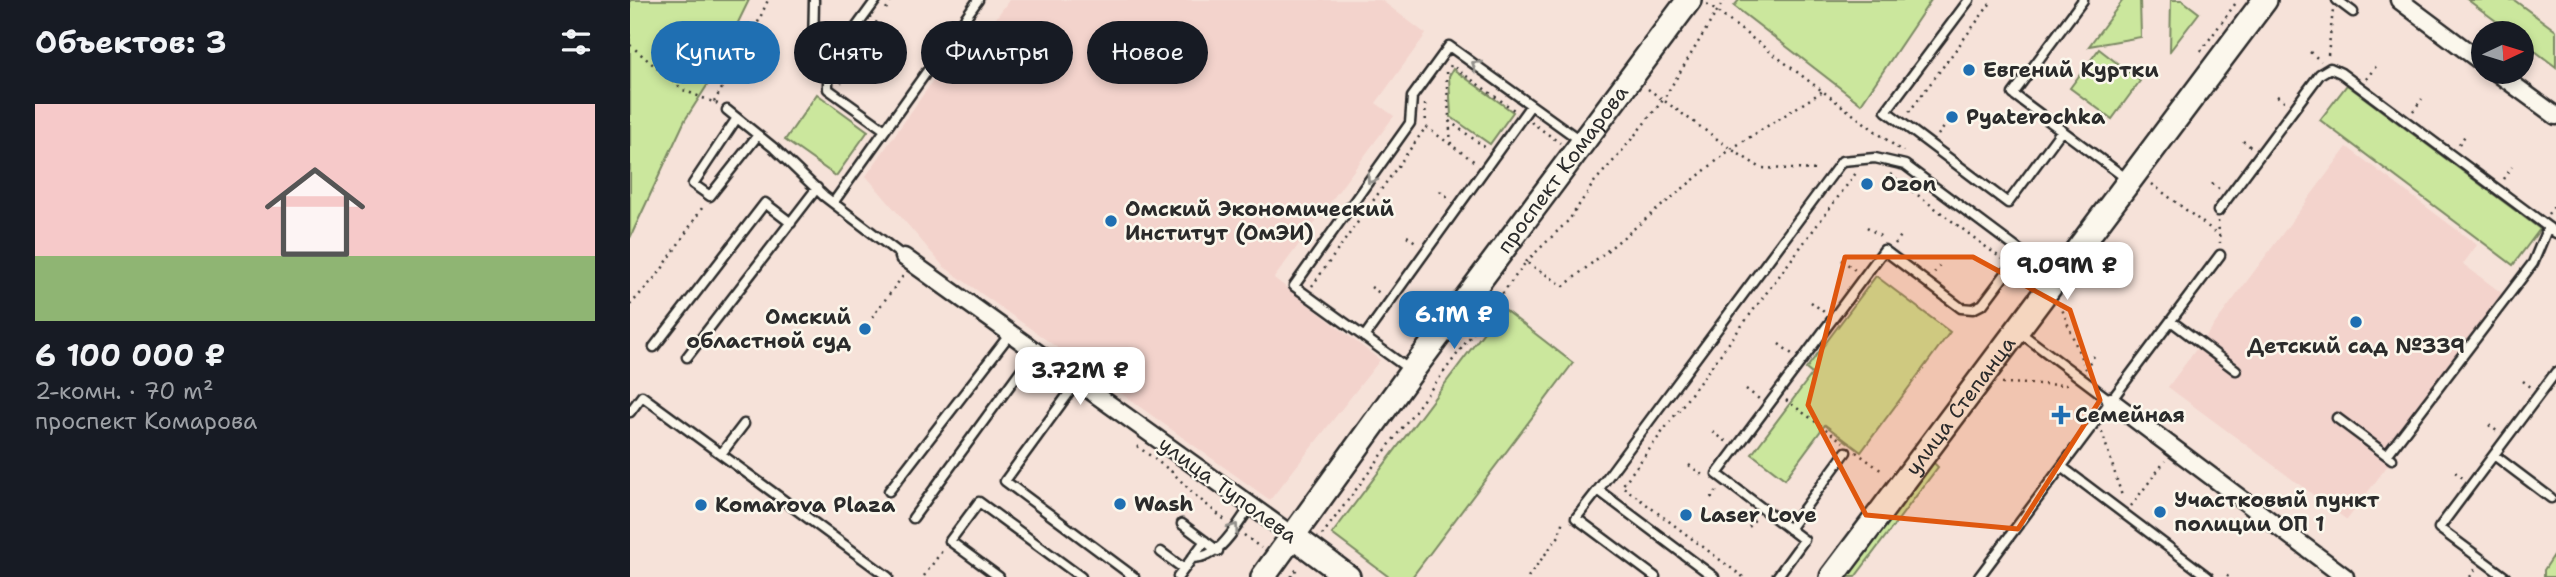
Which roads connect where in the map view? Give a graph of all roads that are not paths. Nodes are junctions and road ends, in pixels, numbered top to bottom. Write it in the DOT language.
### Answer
graph roads {
  1 [pos="814,0"];
  2 [pos="876,0"];
  3 [pos="978,0"];
  4 [pos="1689,0"];
  5 [pos="1969,0"];
  6 [pos="2083,0"];
  7 [pos="2265,0"];
  8 [pos="2335,0"];
  9 [pos="2399,0"];
  10 [pos="2353,12"];
  11 [pos="814,21"];
  12 [pos="861,21"];
  13 [pos="2471,53"];
  14 [pos="828,84"];
  15 [pos="2512,84"];
  16 [pos="1531,105"];
  17 [pos="727,110"];
  18 [pos="2556,116"];
  19 [pos="737,118"];
  20 [pos="885,130"];
  21 [pos="2062,130"];
  22 [pos="758,135"];
  23 [pos="1573,144"];
  24 [pos="2139,181"];
  25 [pos="817,188"];
  26 [pos="833,202"];
  27 [pos="2218,211"];
  28 [pos="791,223"];
  29 [pos="2548,227"];
  30 [pos="2556,233"];
  31 [pos="2022,252"];
  32 [pos="2220,255"];
  33 [pos="905,265"];
  34 [pos="2058,290"];
  35 [pos="2171,321"];
  36 [pos="2018,331"];
  37 [pos="1010,334"];
  38 [pos="1364,337"];
  39 [pos="654,347"];
  40 [pos="1034,352"];
  41 [pos="687,357"];
  42 [pos="2236,370"];
  43 [pos="1412,371"];
  44 [pos="2556,372"];
  45 [pos="1077,383"];
  46 [pos="2111,401"];
  47 [pos="630,412"];
  48 [pos="2337,418"];
  49 [pos="744,424"];
  50 [pos="1846,452"];
  51 [pos="722,454"];
  52 [pos="2494,455"];
  53 [pos="2062,467"];
  54 [pos="1598,490"];
  55 [pos="889,491"];
  56 [pos="2551,498"];
  57 [pos="1251,506"];
  58 [pos="913,518"];
  59 [pos="1182,524"];
  60 [pos="1789,529"];
  61 [pos="1205,541"];
  62 [pos="1302,543"];
  63 [pos="1218,551"];
  64 [pos="1161,552"];
  65 [pos="1193,558"];
  66 [pos="1181,573"];
  67 [pos="888,577"];
  68 [pos="999,577"];
  69 [pos="1081,577"];
  70 [pos="1135,577"];
  71 [pos="1263,577"];
  72 [pos="1348,577"];
  73 [pos="1655,577"];
  74 [pos="1714,577"];
  75 [pos="1777,577"];
  76 [pos="1832,577"];
  77 [pos="1979,577"];
  78 [pos="2208,577"];
  79 [pos="2345,577"];
  80 [pos="2505,577"];
  1 -- 11 [label="lane"];
  2 -- 12 [label="lane"];
  3 -- 20 [label="lane"];
  4 -- 23 [label="street, проспект Комарова"];
  5 -- 21 [label="lane"];
  6 -- 21 [label="lane"];
  7 -- 24 [label="street, улица Степанца"];
  8 -- 10 [label="lane"];
  9 -- 13 [label="street"];
  14 -- 20 [label="lane"];
  15 -- 18 [label="street"];
  16 -- 23 [label="lane"];
  16 -- 38 [label="lane"];
  16 -- 38 [label="lane, one-way"];
  17 -- 19 [label="lane"];
  19 -- 22 [label="lane"];
  19 -- 22 [label="lane"];
  20 -- 26 [label="lane"];
  21 -- 24 [label="lane"];
  22 -- 25 [label="lane"];
  23 -- 43 [label="street, проспект Комарова"];
  24 -- 34 [label="street, улица Степанца"];
  25 -- 26 [label="lane"];
  25 -- 28 [label="lane"];
  26 -- 33 [label="lane"];
  27 -- 29 [label="lane"];
  28 -- 39 [label="lane"];
  28 -- 41 [label="lane"];
  29 -- 30 [label="lane"];
  29 -- 48 [label="lane"];
  31 -- 34 [label="lane"];
  31 -- 54 [label="lane"];
  31 -- 60 [label="lane"];
  32 -- 35 [label="lane"];
  33 -- 37 [label="street, улица Туполева"];
  34 -- 36 [label="street, улица Степанца"];
  35 -- 42 [label="lane"];
  35 -- 46 [label="lane"];
  36 -- 46 [label="lane"];
  36 -- 76 [label="street, улица Степанца"];
  37 -- 40 [label="street, улица Туполева"];
  37 -- 55 [label="lane"];
  38 -- 43 [label="lane"];
  40 -- 45 [label="street, улица Туполева"];
  40 -- 58 [label="lane"];
  43 -- 62 [label="street, проспект Комарова"];
  44 -- 52 [label="lane"];
  45 -- 57 [label="street, улица Туполева"];
  45 -- 70 [label="lane"];
  46 -- 53 [label="lane"];
  46 -- 79 [label="street"];
  47 -- 51 [label="lane"];
  49 -- 51 [label="lane"];
  50 -- 60 [label="lane"];
  51 -- 67 [label="lane"];
  52 -- 56 [label="lane"];
  52 -- 80 [label="lane"];
  53 -- 77 [label="lane"];
  53 -- 78 [label="lane"];
  54 -- 73 [label="lane"];
  54 -- 74 [label="lane"];
  57 -- 62 [label="street, улица Туполева"];
  63 -- 57 [label="lane, one-way"];
  59 -- 61 [label="lane"];
  60 -- 75 [label="lane"];
  61 -- 63 [label="lane"];
  61 -- 65 [label="lane"];
  62 -- 71 [label="street, проспект Комарова"];
  62 -- 72 [label="street, улица Туполева"];
  63 -- 65 [label="lane"];
  64 -- 66 [label="lane"];
  65 -- 66 [label="lane"];
  68 -- 69 [label="lane"];
}
